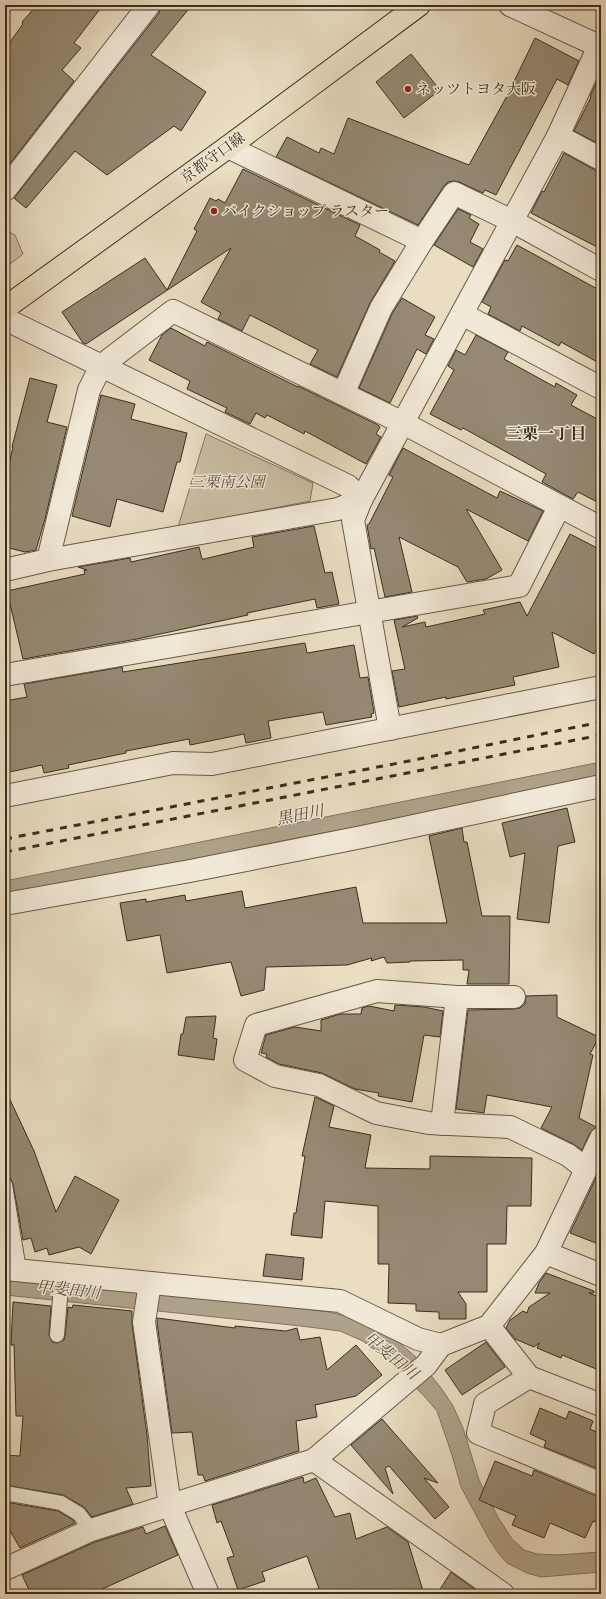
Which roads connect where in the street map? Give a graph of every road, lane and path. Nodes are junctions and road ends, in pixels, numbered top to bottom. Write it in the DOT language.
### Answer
graph roads {
  1 [pos="149,5"];
  2 [pos="419,5"];
  3 [pos="510,5"];
  4 [pos="600,46"];
  5 [pos="558,136"];
  6 [pos="228,147"];
  7 [pos="601,159"];
  8 [pos="5,190"];
  9 [pos="512,220"];
  10 [pos="422,241"];
  11 [pos="601,270"];
  12 [pos="5,308"];
  13 [pos="462,314"];
  14 [pos="5,319"];
  15 [pos="101,366"];
  16 [pos="601,388"];
  17 [pos="343,394"];
  18 [pos="403,423"];
  19 [pos="361,500"];
  20 [pos="559,506"];
  21 [pos="601,528"];
  22 [pos="48,560"];
  23 [pos="5,570"];
  24 [pos="370,612"];
  25 [pos="5,674"];
  26 [pos="601,687"];
  27 [pos="390,729"];
  28 [pos="601,786"];
  29 [pos="5,796"];
  30 [pos="5,904"];
  31 [pos="514,996"];
  32 [pos="457,997"];
  33 [pos="442,1124"];
  34 [pos="600,1141"];
  35 [pos="586,1169"];
  36 [pos="5,1185"];
  37 [pos="546,1253"];
  38 [pos="12,1270"];
  39 [pos="601,1275"];
  40 [pos="61,1276"];
  41 [pos="150,1283"];
  42 [pos="489,1326"];
  43 [pos="57,1335"];
  44 [pos="441,1345"];
  45 [pos="529,1377"];
  46 [pos="601,1405"];
  47 [pos="314,1460"];
  48 [pos="601,1484"];
  49 [pos="5,1493"];
  50 [pos="170,1506"];
  51 [pos="91,1530"];
  52 [pos="5,1569"];
  53 [pos="208,1594"];
  54 [pos="503,1594"];
  1 -- 8 [label="street"];
  2 -- 6 [label="main road, 京都守口線"];
  3 -- 4 [label="street"];
  4 -- 5 [label="street"];
  5 -- 7 [label="street"];
  5 -- 9 [label="street"];
  6 -- 10 [label="street"];
  6 -- 12 [label="main road, 京都守口線"];
  9 -- 10 [label="street"];
  9 -- 11 [label="street"];
  9 -- 13 [label="street"];
  10 -- 17 [label="street"];
  13 -- 16 [label="street"];
  13 -- 18 [label="street"];
  14 -- 15 [label="street"];
  15 -- 17 [label="street"];
  15 -- 19 [label="street"];
  15 -- 22 [label="street"];
  17 -- 18 [label="street"];
  18 -- 19 [label="street"];
  18 -- 20 [label="street"];
  19 -- 22 [label="street"];
  19 -- 24 [label="street"];
  20 -- 21 [label="street"];
  20 -- 24 [label="street"];
  22 -- 23 [label="street"];
  24 -- 25 [label="street"];
  24 -- 27 [label="street"];
  26 -- 27 [label="street"];
  27 -- 29 [label="street"];
  28 -- 30 [label="street"];
  31 -- 32 [label="street"];
  32 -- 33 [label="street"];
  32 -- 33 [label="street"];
  33 -- 35 [label="street"];
  34 -- 35 [label="street"];
  35 -- 37 [label="street"];
  36 -- 38 [label="lane"];
  37 -- 39 [label="street"];
  37 -- 42 [label="street"];
  38 -- 40 [label="street"];
  40 -- 41 [label="street"];
  40 -- 43 [label="lane"];
  41 -- 44 [label="street"];
  41 -- 50 [label="street"];
  42 -- 44 [label="street"];
  42 -- 45 [label="street"];
  44 -- 47 [label="street"];
  45 -- 46 [label="street"];
  45 -- 48 [label="street"];
  47 -- 50 [label="street"];
  47 -- 54 [label="street"];
  49 -- 51 [label="lane"];
  50 -- 51 [label="street"];
  50 -- 53 [label="street"];
  51 -- 52 [label="street"];
}
